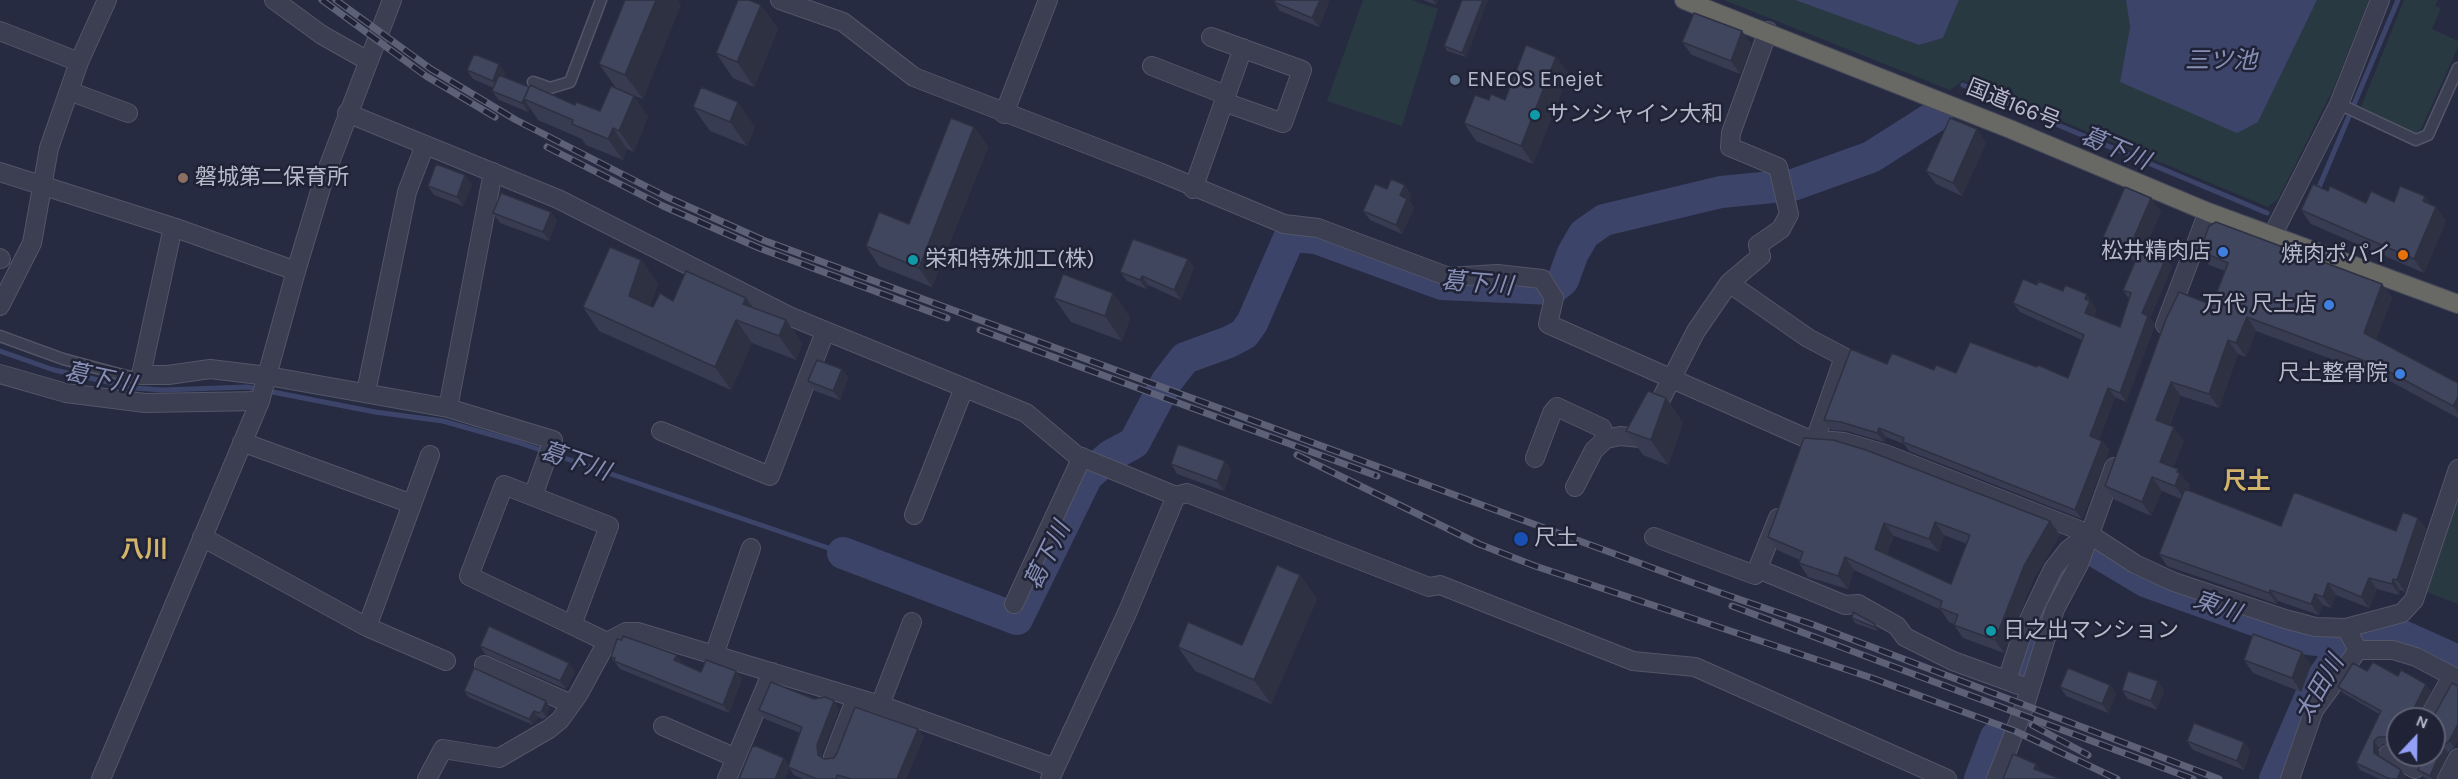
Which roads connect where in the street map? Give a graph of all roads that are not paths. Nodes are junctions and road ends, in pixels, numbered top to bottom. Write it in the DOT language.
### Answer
graph roads {
  1 [pos="274,0"];
  2 [pos="392,0"];
  3 [pos="602,0"];
  4 [pos="780,0"];
  5 [pos="1048,0"];
  6 [pos="1684,0"];
  7 [pos="2380,0"];
  8 [pos="103,1"];
  9 [pos="0,31"];
  10 [pos="1768,31"];
  11 [pos="1211,37"];
  12 [pos="1243,48"];
  13 [pos="368,61"];
  14 [pos="79,62"];
  15 [pos="1152,66"];
  16 [pos="2458,68"];
  17 [pos="533,82"];
  18 [pos="69,91"];
  19 [pos="1225,98"];
  20 [pos="2339,104"];
  21 [pos="128,113"];
  22 [pos="347,113"];
  23 [pos="1004,114"];
  24 [pos="425,145"];
  25 [pos="0,172"];
  26 [pos="493,172"];
  27 [pos="41,187"];
  28 [pos="1193,189"];
  29 [pos="2208,212"];
  30 [pos="173,227"];
  31 [pos="2273,234"];
  32 [pos="296,271"];
  33 [pos="1729,283"];
  34 [pos="2458,304"];
  35 [pos="0,306"];
  36 [pos="825,332"];
  37 [pos="0,336"];
  38 [pos="2161,338"];
  39 [pos="0,374"];
  40 [pos="141,375"];
  41 [pos="268,376"];
  42 [pos="1671,378"];
  43 [pos="964,388"];
  44 [pos="366,392"];
  45 [pos="260,400"];
  46 [pos="448,408"];
  47 [pos="661,431"];
  48 [pos="1606,439"];
  49 [pos="1815,440"];
  50 [pos="242,442"];
  51 [pos="2121,447"];
  52 [pos="430,455"];
  53 [pos="1082,457"];
  54 [pos="1535,458"];
  55 [pos="2458,469"];
  56 [pos="1575,487"];
  57 [pos="533,496"];
  58 [pos="1176,496"];
  59 [pos="2454,496"];
  60 [pos="412,504"];
  61 [pos="1781,511"];
  62 [pos="914,514"];
  63 [pos="2090,534"];
  64 [pos="202,537"];
  65 [pos="1654,537"];
  66 [pos="751,548"];
  67 [pos="1758,569"];
  68 [pos="1014,604"];
  69 [pos="912,622"];
  70 [pos="572,626"];
  71 [pos="367,627"];
  72 [pos="2346,628"];
  73 [pos="607,642"];
  74 [pos="2358,650"];
  75 [pos="714,655"];
  76 [pos="446,661"];
  77 [pos="483,665"];
  78 [pos="772,672"];
  79 [pos="2455,678"];
  80 [pos="2007,680"];
  81 [pos="2030,689"];
  82 [pos="856,698"];
  83 [pos="572,704"];
  84 [pos="880,705"];
  85 [pos="2436,707"];
  86 [pos="663,726"];
  87 [pos="833,757"];
  88 [pos="736,758"];
  89 [pos="2458,758"];
  90 [pos="1053,773"];
  91 [pos="101,779"];
  92 [pos="427,779"];
  93 [pos="728,779"];
  94 [pos="1947,779"];
  95 [pos="1996,779"];
  96 [pos="2290,779"];
  97 [pos="2447,779"];
  1 -- 13 [label="street"];
  2 -- 13 [label="street"];
  3 -- 17 [label="lane"];
  4 -- 23 [label="street"];
  5 -- 23 [label="street"];
  6 -- 10 [label="highway, 国道166号"];
  7 -- 20 [label="street"];
  8 -- 14 [label="street"];
  9 -- 14 [label="street"];
  10 -- 29 [label="highway, 国道166号"];
  10 -- 33 [label="street"];
  11 -- 12 [label="street"];
  12 -- 19 [label="street"];
  12 -- 19 [label="street"];
  13 -- 22 [label="street"];
  14 -- 18 [label="street"];
  15 -- 19 [label="street"];
  16 -- 20 [label="lane"];
  18 -- 21 [label="street"];
  18 -- 27 [label="street"];
  19 -- 28 [label="street"];
  20 -- 31 [label="street"];
  22 -- 24 [label="street"];
  22 -- 32 [label="street"];
  23 -- 28 [label="street"];
  24 -- 26 [label="street"];
  24 -- 44 [label="street"];
  25 -- 27 [label="street"];
  26 -- 36 [label="street"];
  26 -- 46 [label="street"];
  27 -- 30 [label="street"];
  27 -- 35 [label="street"];
  28 -- 42 [label="street"];
  29 -- 31 [label="highway, 国道166号"];
  29 -- 38 [label="street"];
  30 -- 32 [label="street"];
  30 -- 40 [label="street"];
  31 -- 34 [label="highway, 国道166号"];
  32 -- 41 [label="street"];
  33 -- 42 [label="street"];
  33 -- 49 [label="street"];
  36 -- 43 [label="street"];
  36 -- 47 [label="street"];
  37 -- 40 [label="lane"];
  39 -- 45 [label="street"];
  40 -- 41 [label="street"];
  41 -- 44 [label="street"];
  41 -- 45 [label="street"];
  42 -- 48 [label="street"];
  42 -- 49 [label="street"];
  43 -- 53 [label="street"];
  43 -- 62 [label="street"];
  44 -- 46 [label="street"];
  45 -- 50 [label="street"];
  46 -- 57 [label="street"];
  48 -- 54 [label="street"];
  48 -- 56 [label="street"];
  49 -- 63 [label="street"];
  50 -- 60 [label="street"];
  50 -- 64 [label="street"];
  51 -- 63 [label="street"];
  52 -- 60 [label="street"];
  53 -- 58 [label="street"];
  53 -- 68 [label="street"];
  55 -- 59 [label="street"];
  57 -- 70 [label="street"];
  57 -- 70 [label="street"];
  58 -- 90 [label="street"];
  58 -- 94 [label="street"];
  59 -- 72 [label="street"];
  60 -- 71 [label="street"];
  61 -- 67 [label="street"];
  63 -- 72 [label="street"];
  63 -- 80 [label="street"];
  63 -- 81 [label="street"];
  64 -- 71 [label="street"];
  64 -- 91 [label="street"];
  65 -- 67 [label="street"];
  66 -- 75 [label="street"];
  67 -- 80 [label="street"];
  69 -- 84 [label="street"];
  70 -- 73 [label="street"];
  71 -- 76 [label="street"];
  72 -- 74 [label="street"];
  73 -- 75 [label="street"];
  73 -- 83 [label="street"];
  74 -- 79 [label="street"];
  74 -- 96 [label="street"];
  75 -- 78 [label="street"];
  77 -- 83 [label="street"];
  78 -- 82 [label="street"];
  78 -- 88 [label="street"];
  79 -- 85 [label="street"];
  80 -- 81 [label="street"];
  81 -- 95 [label="street"];
  82 -- 84 [label="street"];
  82 -- 87 [label="street"];
  83 -- 92 [label="street"];
  84 -- 90 [label="street"];
  86 -- 88 [label="street"];
  88 -- 93 [label="street"];
  89 -- 97 [label="street"];
}
